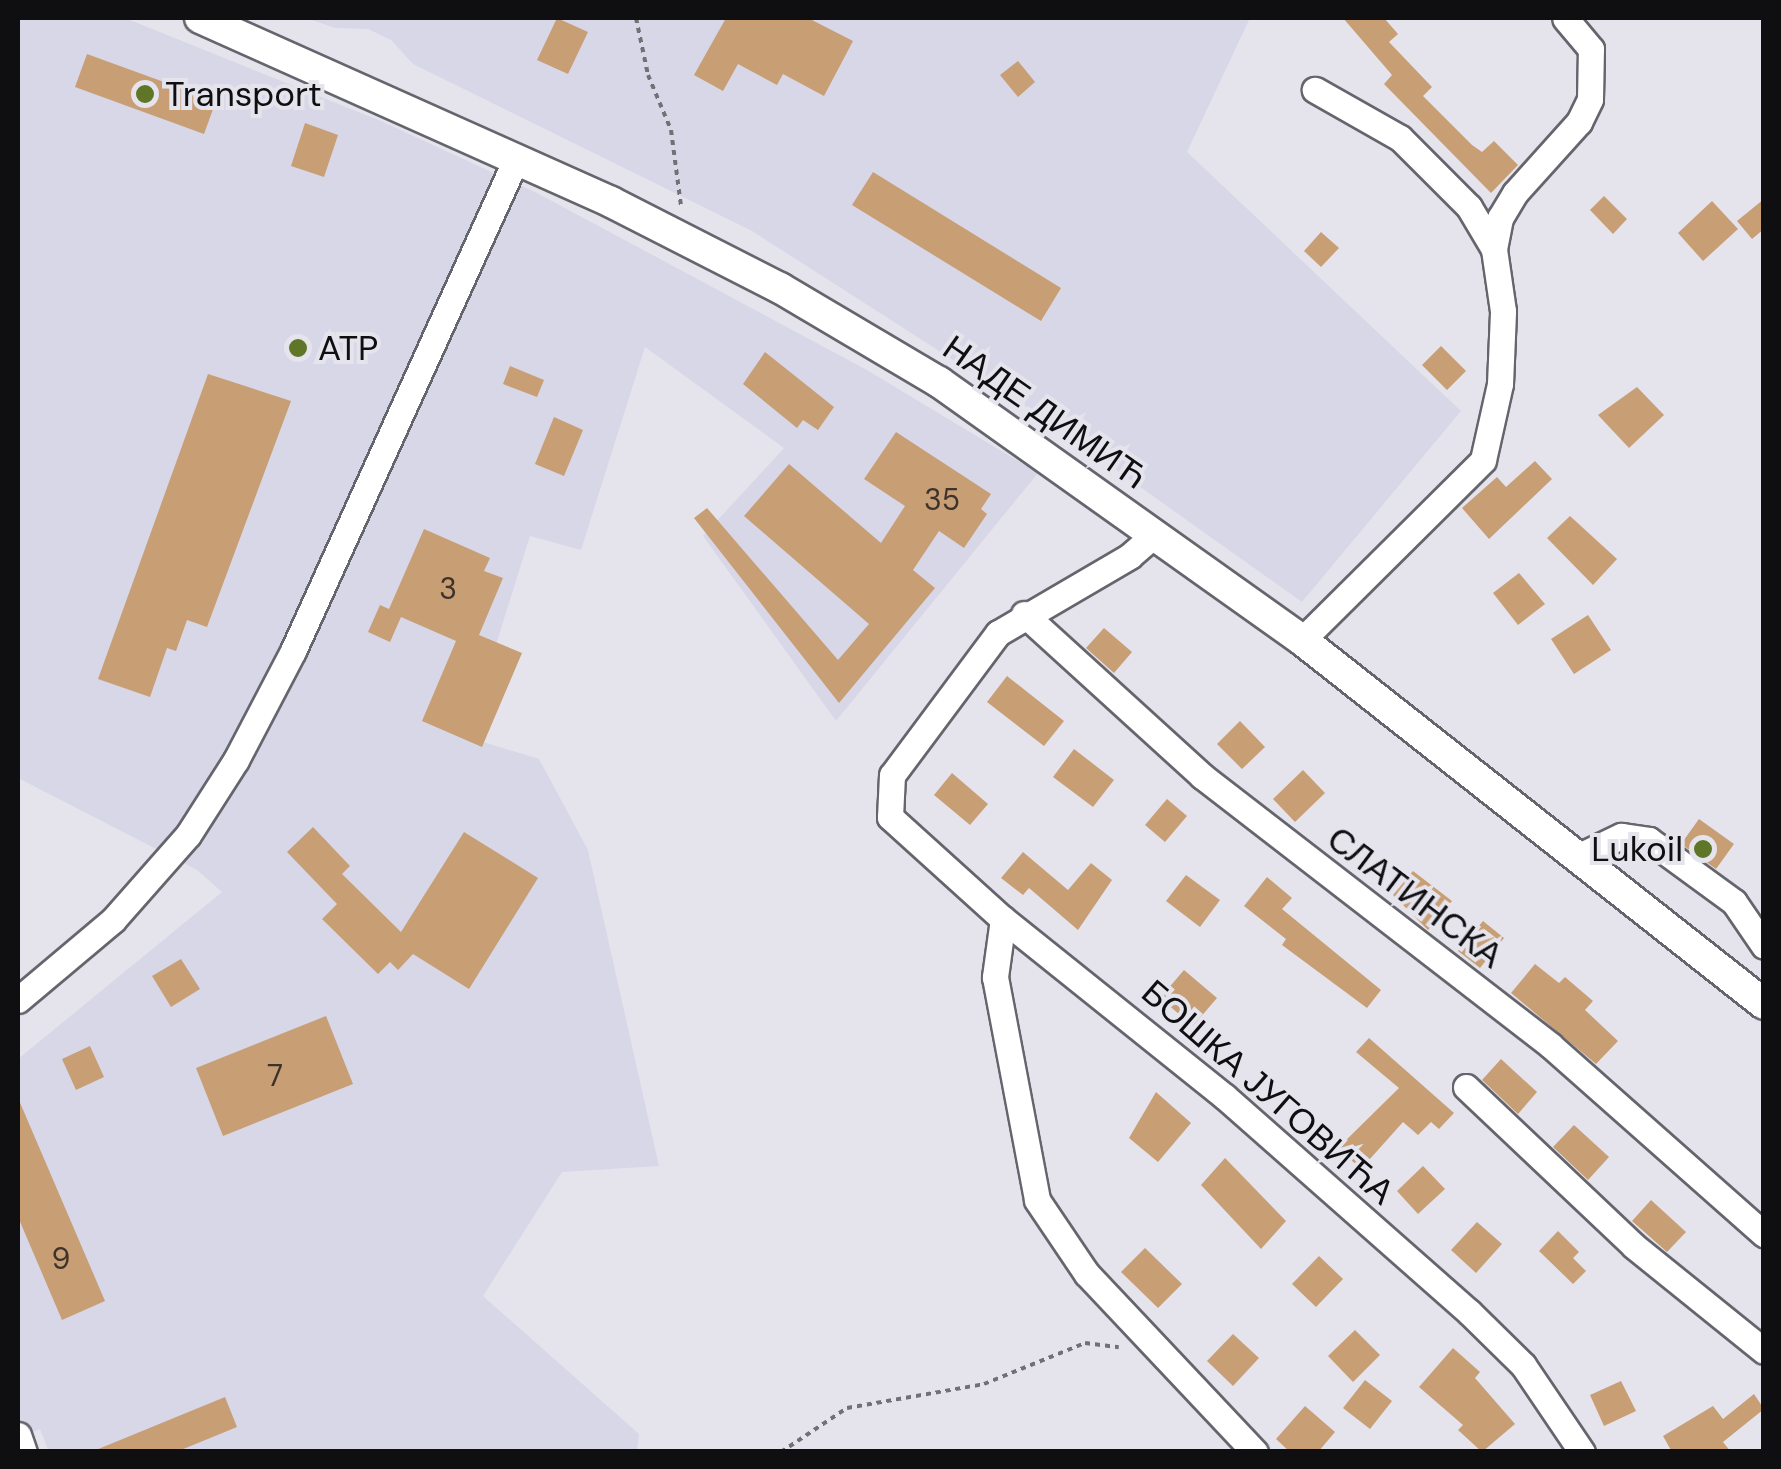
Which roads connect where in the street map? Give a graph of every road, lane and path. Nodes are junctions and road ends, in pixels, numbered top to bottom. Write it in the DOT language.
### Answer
graph roads {
  1 [pos="200,18"];
  2 [pos="636,18"];
  3 [pos="1565,18"];
  4 [pos="1315,90"];
  5 [pos="517,157"];
  6 [pos="680,236"];
  7 [pos="1494,249"];
  8 [pos="1154,534"];
  9 [pos="1024,614"];
  10 [pos="1302,640"];
  11 [pos="1577,857"];
  12 [pos="1003,919"];
  13 [pos="1764,946"];
  14 [pos="1761,994"];
  15 [pos="18,1000"];
  16 [pos="1466,1086"];
  17 [pos="1764,1234"];
  18 [pos="1124,1349"];
  19 [pos="1764,1350"];
  20 [pos="18,1435"];
  21 [pos="24,1452"];
  22 [pos="780,1452"];
  23 [pos="1254,1452"];
  24 [pos="1582,1452"];
  1 -- 5 [label="main road, НАДЕ ДИМИЋ"];
  2 -- 6 [label="path"];
  3 -- 7 [label="street"];
  4 -- 7 [label="street"];
  5 -- 6 [label="main road, НАДЕ ДИМИЋ"];
  5 -- 15 [label="street"];
  6 -- 8 [label="main road, НАДЕ ДИМИЋ"];
  7 -- 10 [label="street"];
  8 -- 9 [label="street"];
  8 -- 10 [label="main road, НАДЕ ДИМИЋ"];
  9 -- 12 [label="street, БОШКА ЈУГОВИЋА"];
  9 -- 17 [label="street, СЛАТИНСКА"];
  10 -- 11 [label="main road, НАДЕ ДИМИЋ"];
  11 -- 13 [label="street"];
  11 -- 14 [label="main road, НАДЕ ДИМИЋ"];
  12 -- 23 [label="street"];
  12 -- 24 [label="street, БОШКА ЈУГОВИЋА"];
  16 -- 19 [label="street"];
  18 -- 22 [label="path"];
  20 -- 21 [label="street"];
}
